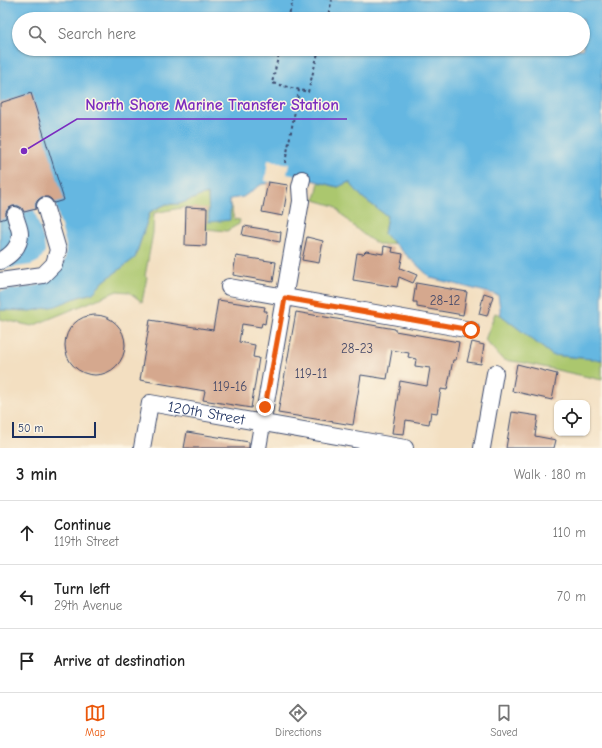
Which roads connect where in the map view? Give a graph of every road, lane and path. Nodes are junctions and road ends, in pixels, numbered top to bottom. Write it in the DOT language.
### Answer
graph roads {
  1 [pos="293,0"];
  2 [pos="332,0"];
  3 [pos="290,12"];
  4 [pos="329,12"];
  5 [pos="278,56"];
  6 [pos="317,56"];
  7 [pos="299,90"];
  8 [pos="285,163"];
  9 [pos="301,185"];
  10 [pos="45,206"];
  11 [pos="15,215"];
  12 [pos="0,261"];
  13 [pos="0,281"];
  14 [pos="229,287"];
  15 [pos="285,298"];
  16 [pos="471,330"];
  17 [pos="495,373"];
  18 [pos="262,423"];
  19 [pos="142,448"];
  20 [pos="258,448"];
  21 [pos="405,448"];
  22 [pos="482,448"];
  1 -- 3 [label="path"];
  2 -- 4 [label="path"];
  5 -- 7 [label="path"];
  6 -- 7 [label="path"];
  7 -- 8 [label="path"];
  9 -- 15 [label="street"];
  10 -- 13 [label="street"];
  11 -- 12 [label="street"];
  14 -- 15 [label="street"];
  15 -- 16 [label="street"];
  15 -- 18 [label="street"];
  17 -- 22 [label="street"];
  18 -- 19 [label="street, 120th Street"];
  18 -- 20 [label="street"];
  18 -- 21 [label="street, 120th Street"];
}
